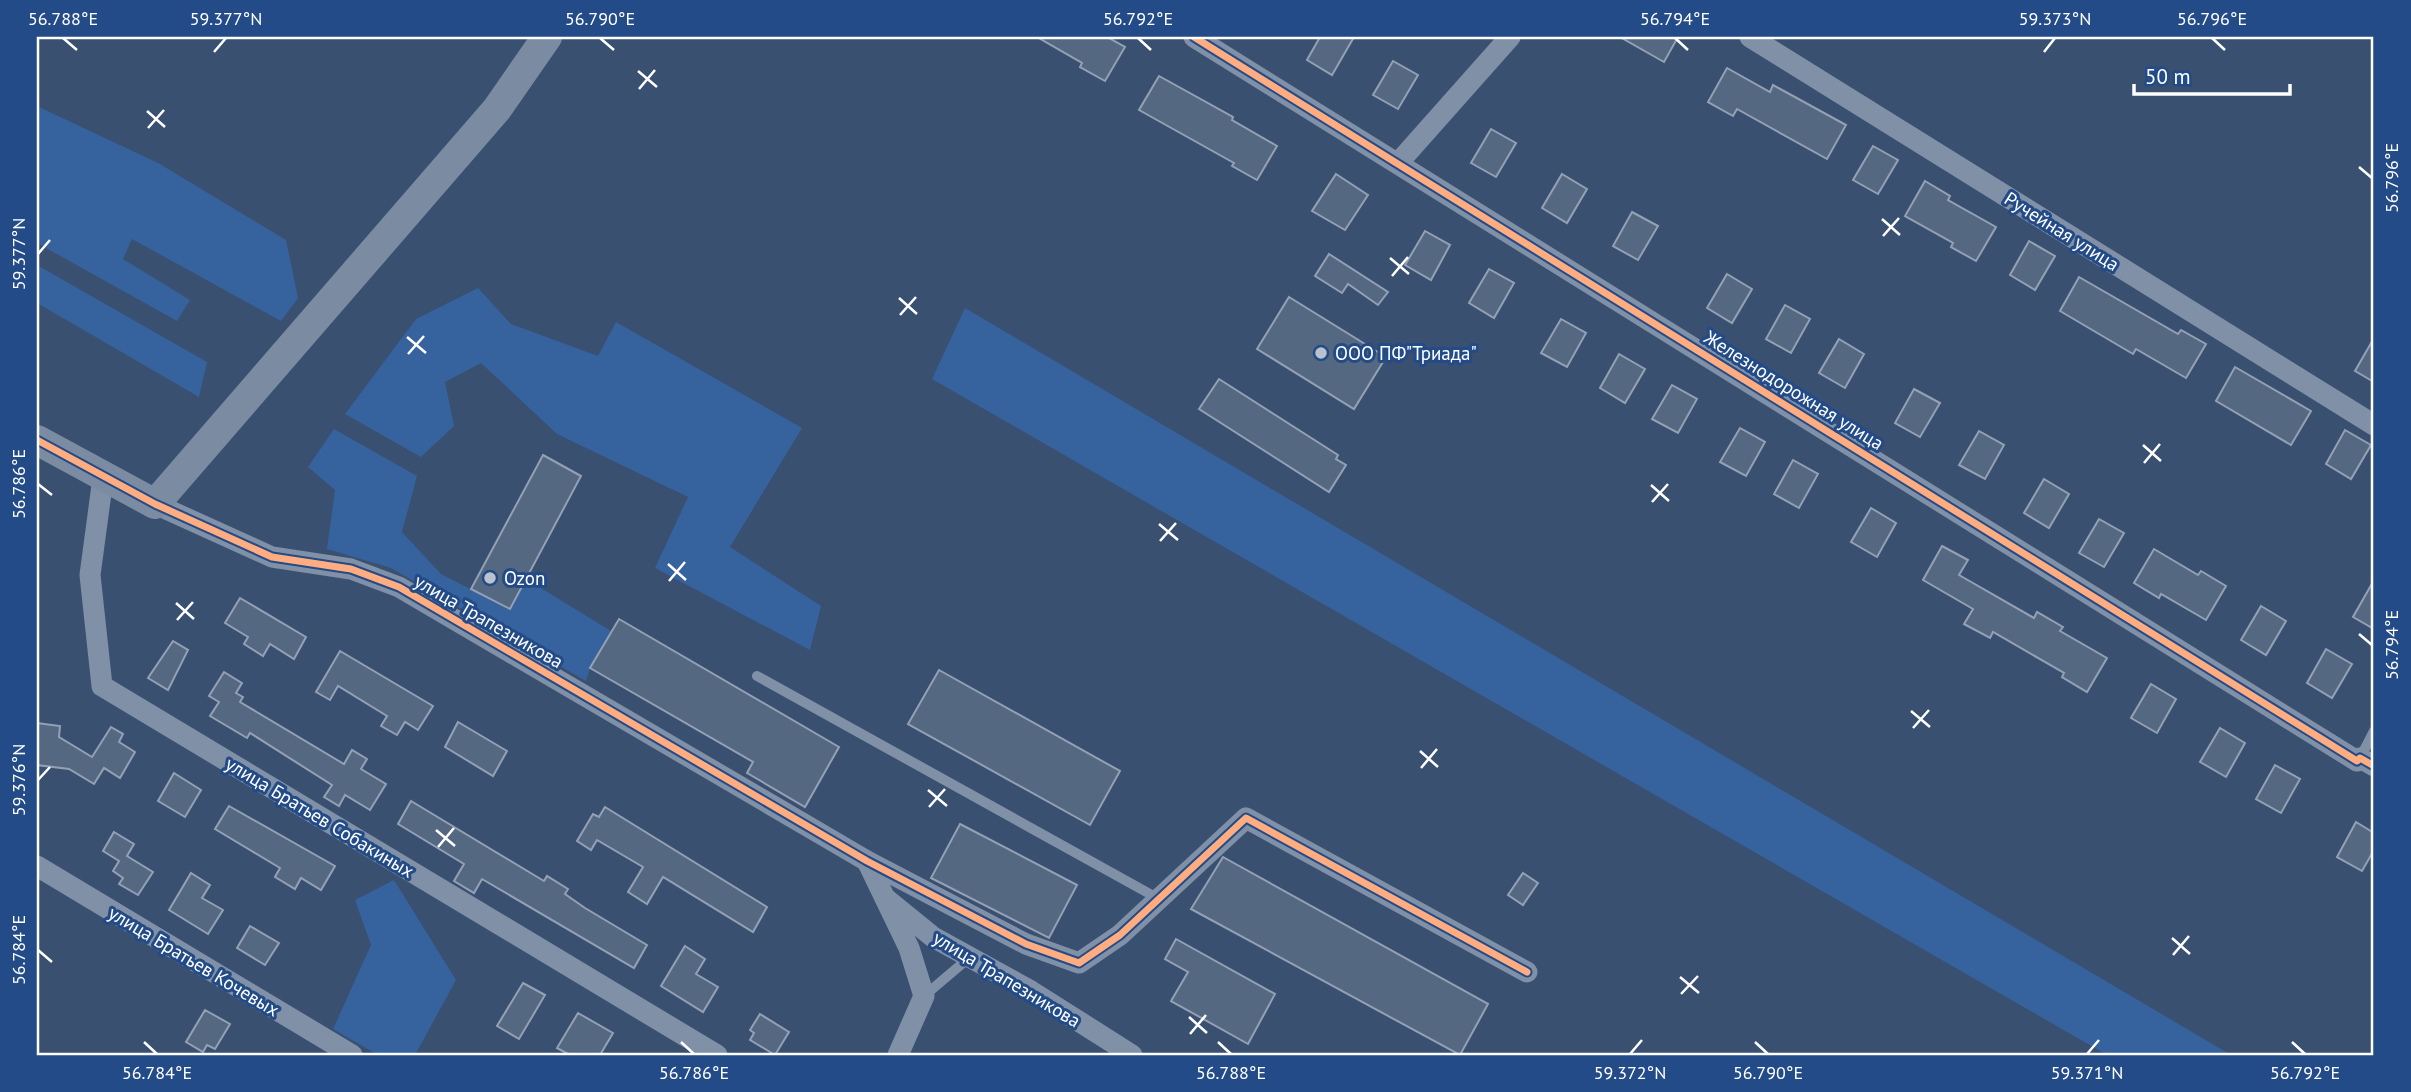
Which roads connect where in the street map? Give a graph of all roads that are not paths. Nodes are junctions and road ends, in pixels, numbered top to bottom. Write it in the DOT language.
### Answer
graph roads {
  1 [pos="547,37"];
  2 [pos="1194,37"];
  3 [pos="1510,37"];
  4 [pos="1750,37"];
  5 [pos="1399,162"];
  6 [pos="2374,425"];
  7 [pos="37,440"];
  8 [pos="103,478"];
  9 [pos="155,504"];
  10 [pos="757,676"];
  11 [pos="2374,731"];
  12 [pos="2367,762"];
  13 [pos="867,861"];
  14 [pos="37,866"];
  15 [pos="885,898"];
  16 [pos="1158,899"];
  17 [pos="970,957"];
  18 [pos="1527,972"];
  19 [pos="924,996"];
  20 [pos="352,1055"];
  21 [pos="718,1055"];
  22 [pos="898,1055"];
  23 [pos="1132,1055"];
  1 -- 9 [label="street"];
  2 -- 5 [label="street, Железнодорожная улица"];
  3 -- 5 [label="street"];
  4 -- 6 [label="street, Ручейная улица"];
  5 -- 12 [label="street, Железнодорожная улица"];
  7 -- 8 [label="street, улица Трапезникова"];
  8 -- 9 [label="street, улица Трапезникова"];
  8 -- 21 [label="street, улица Братьев Собакиных"];
  9 -- 13 [label="street, улица Трапезникова"];
  10 -- 16 [label="lane"];
  11 -- 12 [label="lane"];
  13 -- 15 [label="street"];
  13 -- 16 [label="street, улица Трапезникова"];
  14 -- 20 [label="street, улица Братьев Кочевых"];
  15 -- 17 [label="street, улица Трапезникова"];
  15 -- 19 [label="street"];
  16 -- 18 [label="street"];
  17 -- 19 [label="lane"];
  17 -- 23 [label="street, улица Трапезникова"];
  19 -- 22 [label="street"];
}
